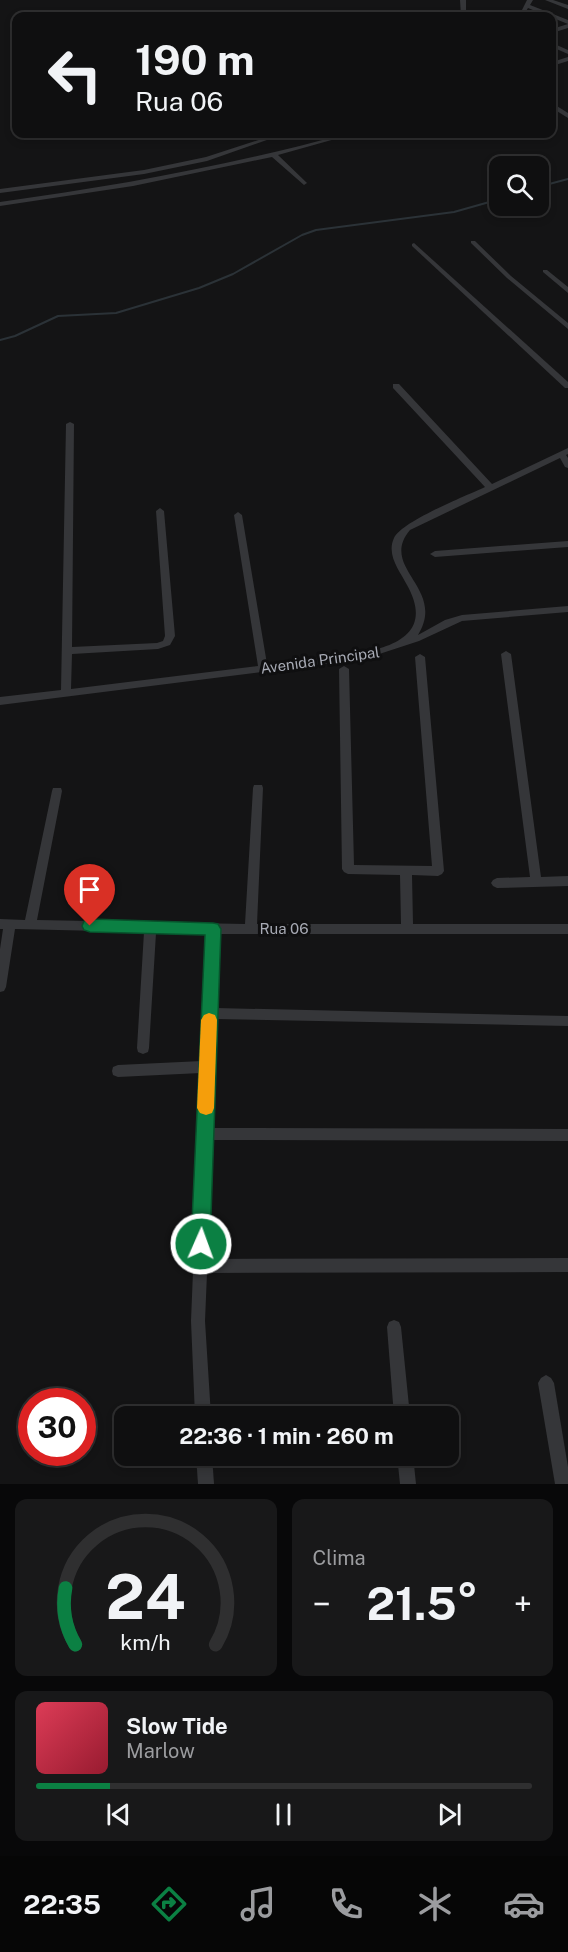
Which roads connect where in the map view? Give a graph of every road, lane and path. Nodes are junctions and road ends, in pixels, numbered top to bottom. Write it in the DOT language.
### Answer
graph roads {
  1 [pos="548,0"];
  2 [pos="529,3"];
  3 [pos="568,8"];
  4 [pos="546,12"];
  5 [pos="269,138"];
  6 [pos="336,138"];
  7 [pos="274,155"];
  8 [pos="304,183"];
  9 [pos="0,191"];
  10 [pos="0,204"];
  11 [pos="473,242"];
  12 [pos="414,245"];
  13 [pos="545,271"];
  14 [pos="568,291"];
  15 [pos="568,327"];
  16 [pos="396,386"];
  17 [pos="568,386"];
  18 [pos="70,424"];
  19 [pos="565,452"];
  20 [pos="568,465"];
  21 [pos="490,487"];
  22 [pos="160,511"];
  23 [pos="238,515"];
  24 [pos="568,544"];
  25 [pos="435,554"];
  26 [pos="568,609"];
  27 [pos="405,642"];
  28 [pos="66,651"];
  29 [pos="506,654"];
  30 [pos="420,657"];
  31 [pos="263,668"];
  32 [pos="344,669"];
  33 [pos="66,693"];
  34 [pos="0,701"];
  35 [pos="258,788"];
  36 [pos="57,791"];
  37 [pos="406,870"];
  38 [pos="568,881"];
  39 [pos="537,882"];
  40 [pos="496,883"];
  41 [pos="5,924"];
  42 [pos="30,924"];
  43 [pos="150,927"];
  44 [pos="251,928"];
  45 [pos="407,928"];
  46 [pos="213,929"];
  47 [pos="568,929"];
  48 [pos="0,987"];
  49 [pos="210,1013"];
  50 [pos="568,1021"];
  51 [pos="143,1048"];
  52 [pos="207,1067"];
  53 [pos="118,1071"];
  54 [pos="205,1134"];
  55 [pos="568,1135"];
  56 [pos="568,1265"];
  57 [pos="200,1266"];
  58 [pos="394,1327"];
  59 [pos="546,1383"];
  60 [pos="202,1406"];
  61 [pos="401,1406"];
  62 [pos="205,1466"];
  63 [pos="406,1466"];
  64 [pos="206,1484"];
  65 [pos="408,1484"];
  66 [pos="563,1484"];
  1 -- 3 [label="street"];
  2 -- 4 [label="street"];
  5 -- 9 [label="street"];
  6 -- 7 [label="street"];
  7 -- 8 [label="street"];
  7 -- 10 [label="street"];
  11 -- 15 [label="street"];
  12 -- 17 [label="street"];
  13 -- 14 [label="street"];
  16 -- 21 [label="street"];
  18 -- 28 [label="street"];
  19 -- 20 [label="street"];
  19 -- 21 [label="street"];
  21 -- 27 [label="street"];
  22 -- 28 [label="street"];
  23 -- 31 [label="street"];
  24 -- 25 [label="street"];
  26 -- 27 [label="street, Avenida Principal"];
  27 -- 31 [label="street, Avenida Principal"];
  28 -- 33 [label="street"];
  29 -- 39 [label="street"];
  30 -- 37 [label="street"];
  31 -- 33 [label="street, Avenida Principal"];
  32 -- 37 [label="street"];
  33 -- 34 [label="street, Avenida Principal"];
  35 -- 44 [label="street"];
  36 -- 42 [label="street"];
  37 -- 45 [label="street"];
  38 -- 39 [label="street"];
  39 -- 40 [label="street"];
  41 -- 42 [label="street, Rua 06"];
  41 -- 48 [label="street"];
  42 -- 43 [label="street, Rua 06"];
  43 -- 46 [label="street, Rua 06"];
  43 -- 51 [label="street"];
  44 -- 45 [label="street, Rua 06"];
  44 -- 46 [label="street, Rua 06"];
  45 -- 47 [label="street, Rua 06"];
  46 -- 49 [label="street"];
  49 -- 50 [label="street"];
  49 -- 52 [label="street"];
  52 -- 53 [label="street"];
  52 -- 54 [label="street"];
  54 -- 55 [label="street"];
  54 -- 57 [label="street"];
  56 -- 57 [label="street"];
  57 -- 60 [label="street"];
  58 -- 61 [label="street"];
  59 -- 66 [label="street"];
  62 -- 64 [label="street"];
  63 -- 65 [label="street"];
}
